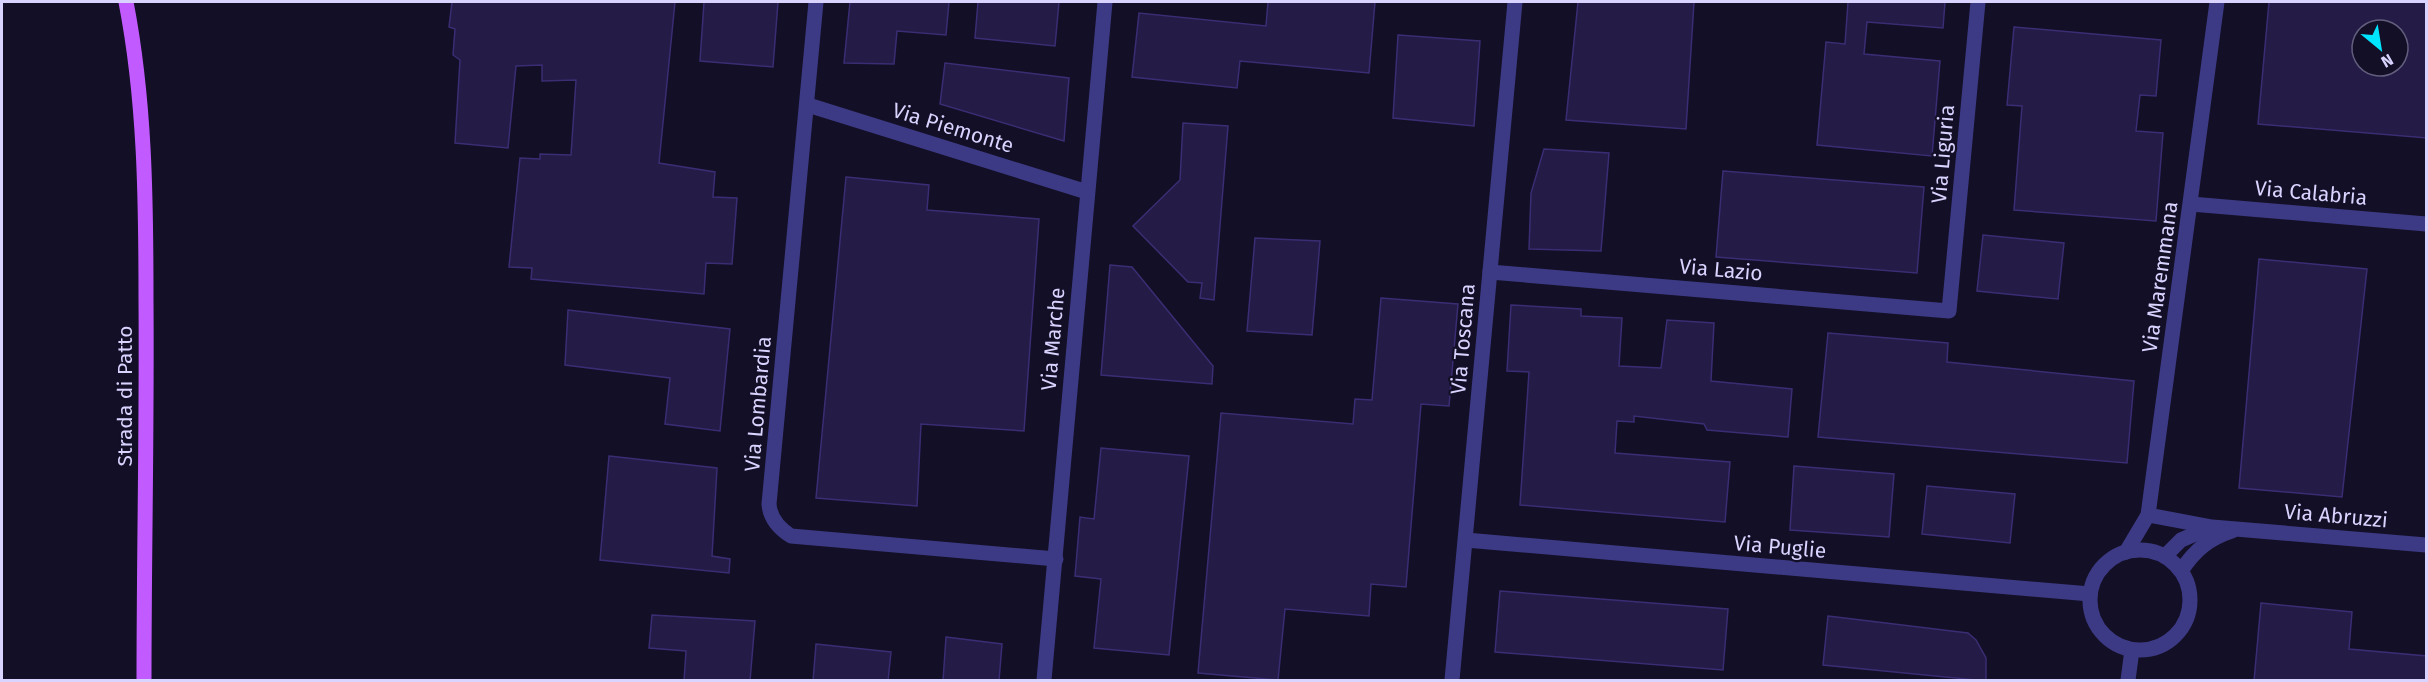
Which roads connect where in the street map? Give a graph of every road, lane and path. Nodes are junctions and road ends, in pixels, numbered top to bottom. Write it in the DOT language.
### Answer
graph roads {
  1 [pos="126,2"];
  2 [pos="816,2"];
  3 [pos="1105,2"];
  4 [pos="1515,2"];
  5 [pos="1978,2"];
  6 [pos="2217,2"];
  7 [pos="808,105"];
  8 [pos="1087,192"];
  9 [pos="2192,204"];
  10 [pos="2427,224"];
  11 [pos="1490,272"];
  12 [pos="1949,310"];
  13 [pos="2148,515"];
  14 [pos="2212,527"];
  15 [pos="2241,529"];
  16 [pos="1466,540"];
  17 [pos="2427,545"];
  18 [pos="2126,552"];
  19 [pos="2165,556"];
  20 [pos="1056,559"];
  21 [pos="2181,571"];
  22 [pos="2090,594"];
  23 [pos="2132,650"];
  24 [pos="144,681"];
  25 [pos="1044,681"];
  26 [pos="1452,681"];
  27 [pos="2128,681"];
  1 -- 24 [label="main road, Strada di Patto"];
  2 -- 7 [label="street, Via Lombardia"];
  3 -- 8 [label="street, Via Marche"];
  4 -- 11 [label="street, Via Toscana"];
  5 -- 12 [label="street, Via Liguria"];
  6 -- 9 [label="street, Via Maremmana"];
  7 -- 8 [label="street, Via Piemonte"];
  7 -- 20 [label="street, Via Lombardia"];
  8 -- 20 [label="street, Via Marche"];
  9 -- 10 [label="street, Via Calabria"];
  9 -- 13 [label="street, Via Maremmana"];
  11 -- 12 [label="street, Via Lazio"];
  11 -- 16 [label="street, Via Toscana"];
  13 -- 14 [label="street, Via Abruzzi"];
  13 -- 18 [label="street, Via Maremmana"];
  14 -- 15 [label="street, Via Abruzzi"];
  14 -- 19 [label="street"];
  15 -- 17 [label="street, Via Abruzzi"];
  15 -- 21 [label="street, Via Abruzzi"];
  16 -- 22 [label="street, Via Puglie"];
  16 -- 26 [label="street, Via Toscana"];
  18 -- 19 [label="street"];
  18 -- 22 [label="street"];
  19 -- 21 [label="street"];
  20 -- 25 [label="street, Via Marche"];
  21 -- 23 [label="street"];
  22 -- 23 [label="street"];
  23 -- 27 [label="street"];
}
